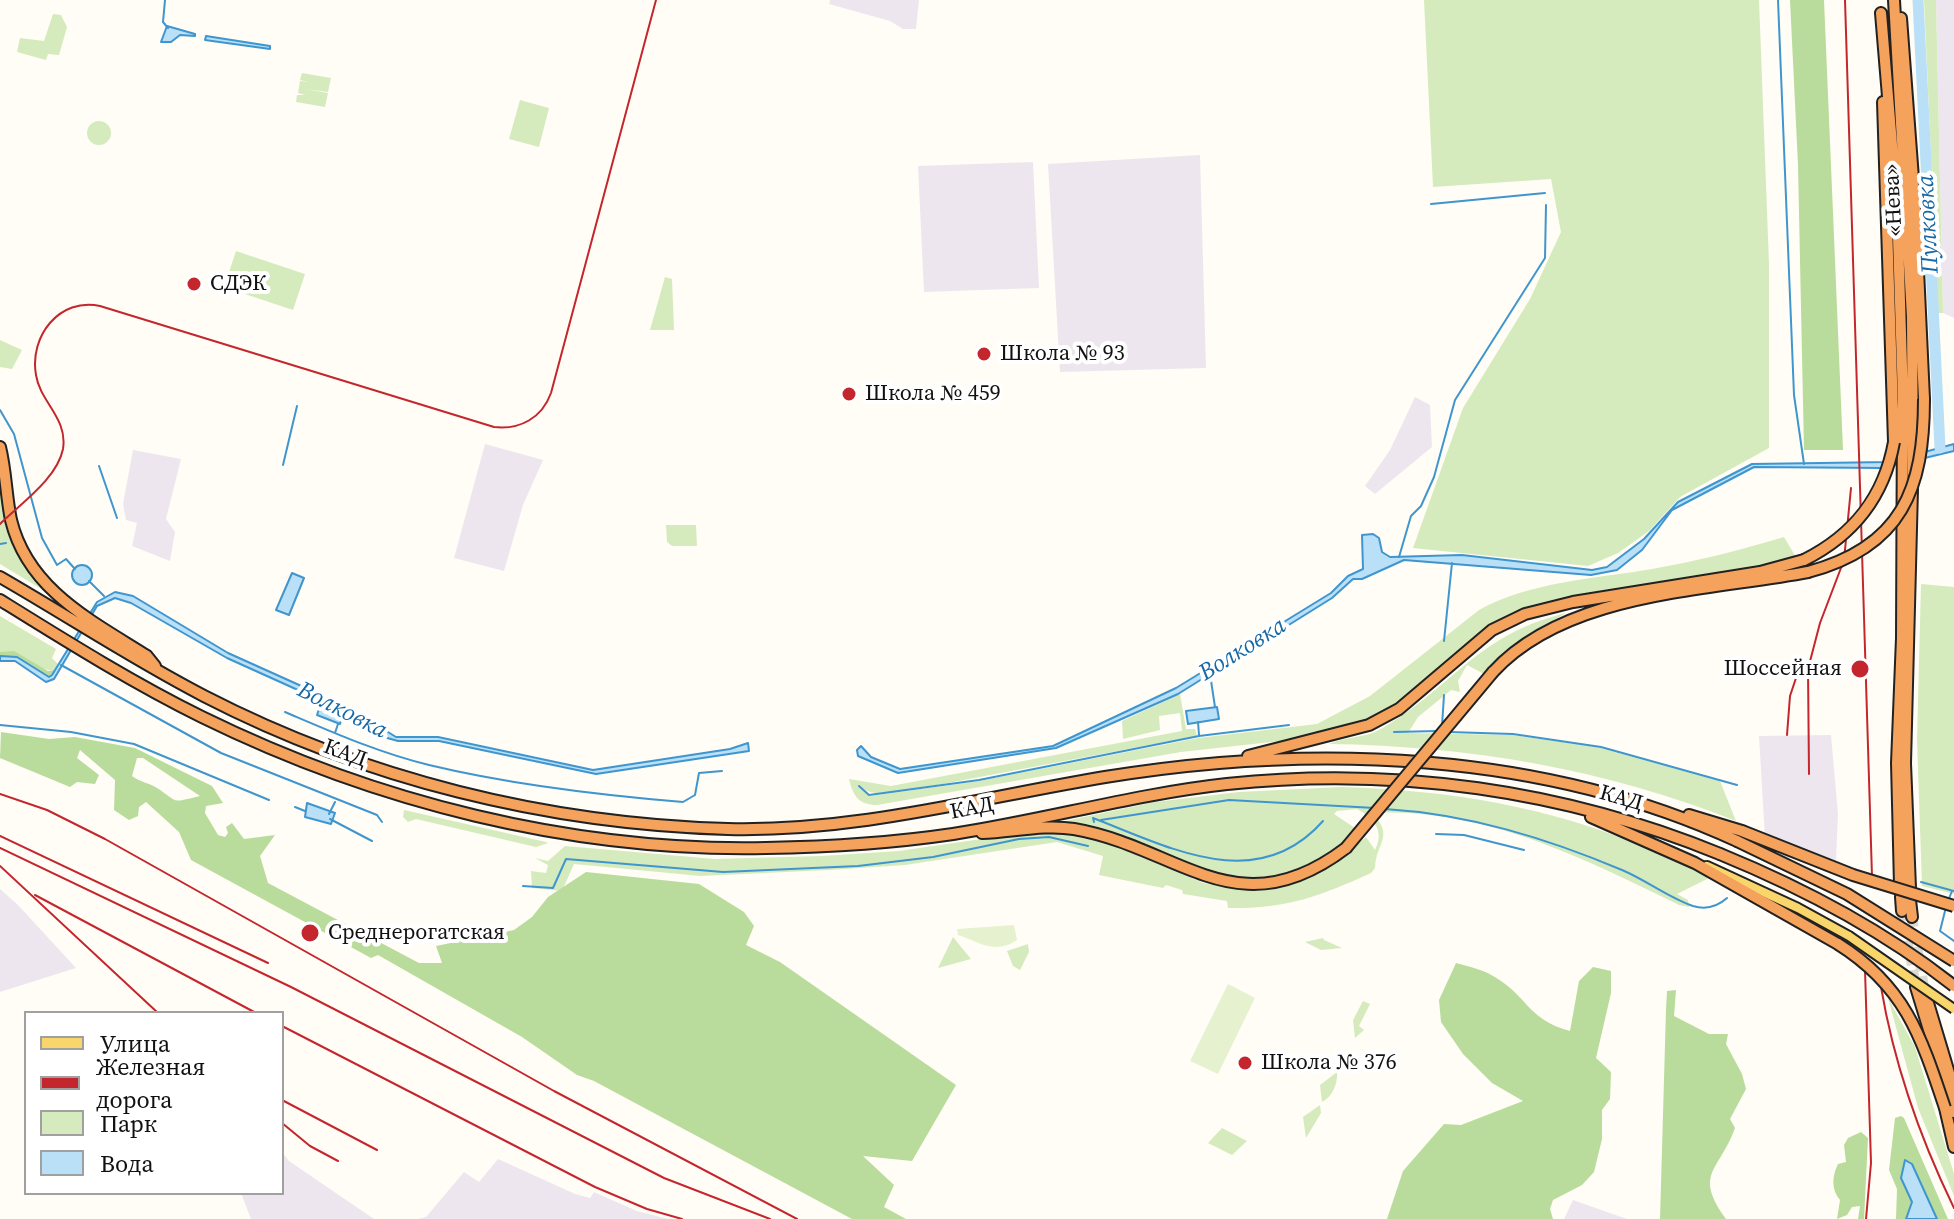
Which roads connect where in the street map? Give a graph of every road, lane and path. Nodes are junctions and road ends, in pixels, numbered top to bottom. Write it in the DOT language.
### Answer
graph roads {
  1 [pos="1880,0"];
  2 [pos="1894,0"];
  3 [pos="1900,0"];
  4 [pos="1909,398"];
  5 [pos="0,447"];
  6 [pos="0,577"];
  7 [pos="0,603"];
  8 [pos="76,617"];
  9 [pos="1242,759"];
  10 [pos="1555,803"];
  11 [pos="954,834"];
  12 [pos="1739,836"];
  13 [pos="1712,870"];
  14 [pos="1954,906"];
  15 [pos="1907,914"];
  16 [pos="1954,961"];
  17 [pos="1954,986"];
  18 [pos="1954,1009"];
  19 [pos="1954,1090"];
  20 [pos="1954,1112"];
  21 [pos="1954,1147"];
  1 -- 4 [label="highway, «Нева»"];
  2 -- 4 [label="highway, «Нева»"];
  3 -- 4 [label="highway, «Нева»"];
  4 -- 9 [label="highway, bridge"];
  4 -- 11 [label="highway, bridge"];
  4 -- 15 [label="highway"];
  5 -- 8 [label="highway"];
  6 -- 8 [label="highway"];
  7 -- 11 [label="highway, КАД"];
  8 -- 9 [label="highway, КАД"];
  9 -- 12 [label="highway, КАД"];
  10 -- 11 [label="highway, КАД"];
  10 -- 13 [label="highway"];
  10 -- 17 [label="highway, КАД, bridge"];
  12 -- 14 [label="highway, bridge"];
  12 -- 16 [label="highway, bridge"];
  13 -- 18 [label="main road, bridge"];
  13 -- 21 [label="highway, bridge"];
  19 -- 20 [label="highway"];
}
